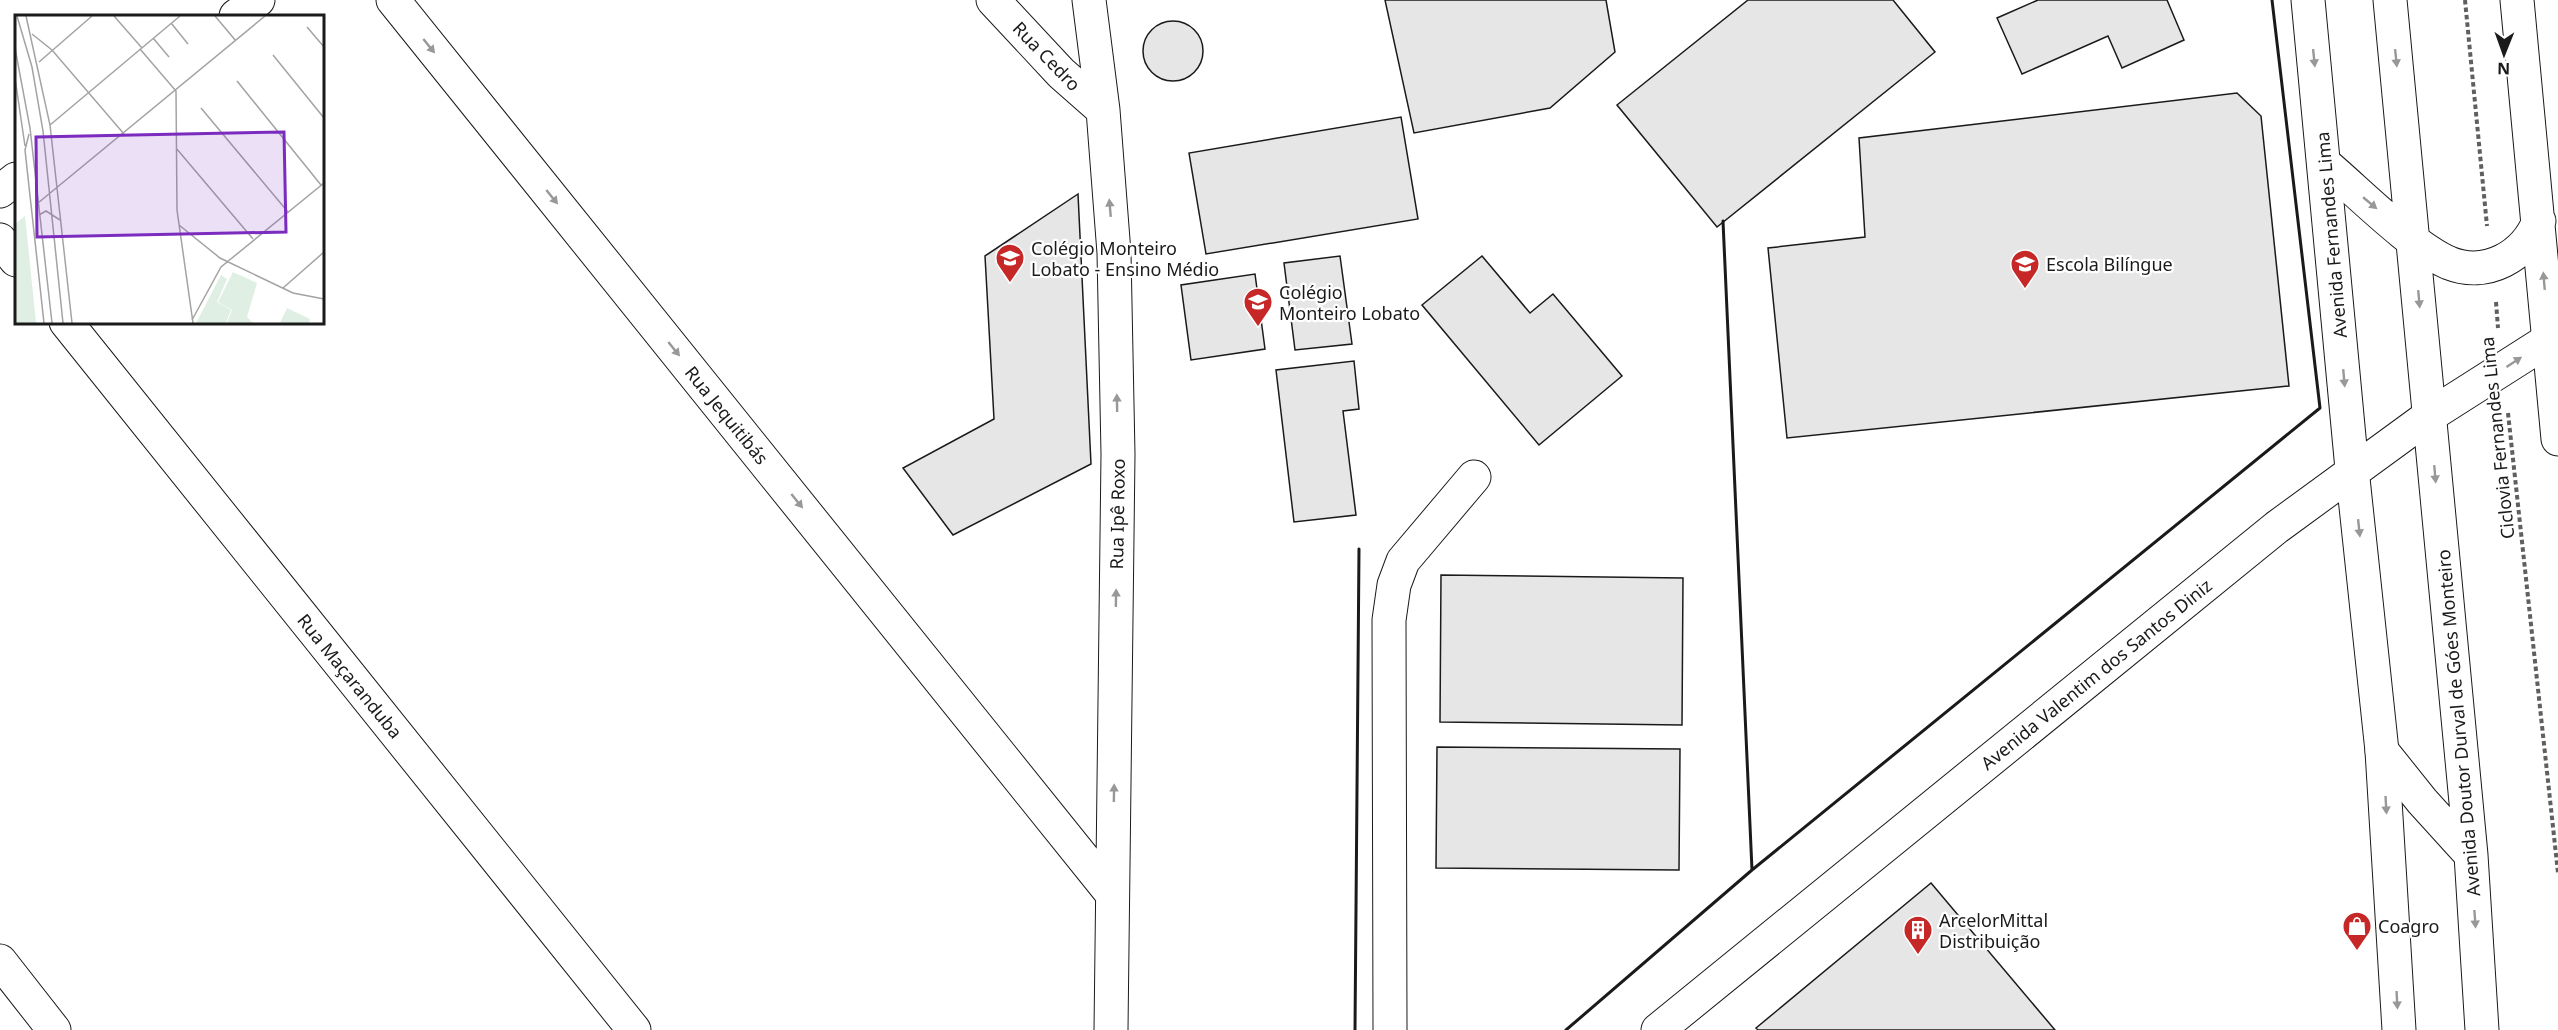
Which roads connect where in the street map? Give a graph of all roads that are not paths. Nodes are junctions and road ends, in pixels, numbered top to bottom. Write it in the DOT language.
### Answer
graph roads {
  1 [pos="258,0"];
  2 [pos="393,0"];
  3 [pos="993,0"];
  4 [pos="1089,0"];
  5 [pos="2308,0"];
  6 [pos="2390,0"];
  7 [pos="2517,0"];
  8 [pos="237,15"];
  9 [pos="1102,110"];
  10 [pos="2326,165"];
  11 [pos="15,180"];
  12 [pos="0,191"];
  13 [pos="2539,221"];
  14 [pos="0,240"];
  15 [pos="2414,240"];
  16 [pos="15,259"];
  17 [pos="68,324"];
  18 [pos="2550,339"];
  19 [pos="2430,416"];
  20 [pos="2558,439"];
  21 [pos="2352,470"];
  22 [pos="1474,477"];
  23 [pos="2382,751"];
  24 [pos="1113,827"];
  25 [pos="1062,830"];
  26 [pos="2471,855"];
  27 [pos="1112,894"];
  28 [pos="0,962"];
  29 [pos="54,1030"];
  30 [pos="634,1030"];
  31 [pos="1111,1030"];
  32 [pos="1390,1030"];
  33 [pos="1658,1030"];
  34 [pos="2398,1030"];
  35 [pos="2482,1030"];
  1 -- 8 [label="main road"];
  2 -- 25 [label="main road, Rua Jequitibás, one-way"];
  3 -- 9 [label="main road, Rua Cedro"];
  4 -- 9 [label="main road, Rua Ipê Roxo"];
  5 -- 10 [label="main road, Avenida Fernandes Lima, one-way"];
  6 -- 15 [label="main road, one-way"];
  7 -- 13 [label="main road"];
  24 -- 9 [label="main road, Rua Ipê Roxo, one-way"];
  10 -- 15 [label="main road, one-way"];
  10 -- 21 [label="main road, Avenida Fernandes Lima, one-way"];
  11 -- 12 [label="main road"];
  13 -- 15 [label="main road"];
  18 -- 13 [label="main road, one-way"];
  14 -- 16 [label="main road"];
  15 -- 19 [label="main road, one-way"];
  17 -- 30 [label="main road, Rua Maçaranduba"];
  19 -- 18 [label="main road, Avenida Valentim dos Santos Diniz, one-way"];
  18 -- 20 [label="main road"];
  19 -- 21 [label="main road, Avenida Valentim dos Santos Diniz"];
  19 -- 26 [label="main road, Avenida Doutor Durval de Góes Monteiro, one-way"];
  21 -- 23 [label="main road, one-way"];
  21 -- 33 [label="main road, Avenida Valentim dos Santos Diniz"];
  22 -- 32 [label="main road"];
  23 -- 26 [label="main road"];
  23 -- 34 [label="main road, one-way"];
  24 -- 25 [label="main road"];
  24 -- 27 [label="main road, Rua Ipê Roxo"];
  25 -- 27 [label="main road, Rua Jequitibás"];
  26 -- 35 [label="main road, Avenida Doutor Durval de Góes Monteiro, one-way"];
  27 -- 31 [label="main road, Rua Ipê Roxo"];
  28 -- 29 [label="main road"];
}
